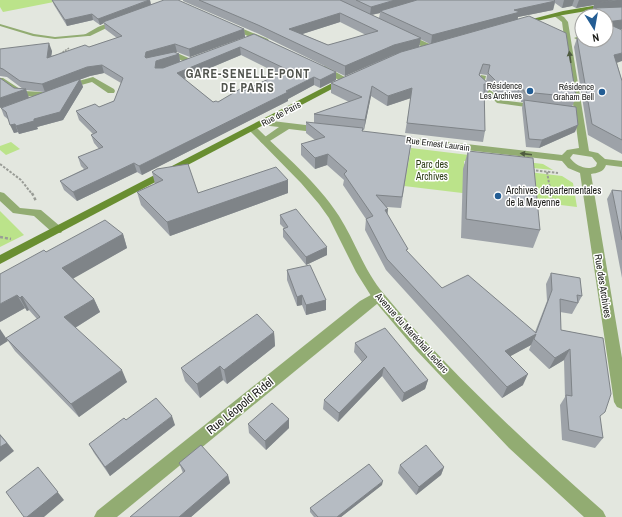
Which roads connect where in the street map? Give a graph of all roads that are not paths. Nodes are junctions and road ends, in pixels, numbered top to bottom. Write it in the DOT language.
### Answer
graph roads {
  1 [pos="622,3"];
  2 [pos="559,12"];
  3 [pos="127,17"];
  4 [pos="516,24"];
  5 [pos="0,25"];
  6 [pos="227,25"];
  7 [pos="396,31"];
  8 [pos="88,35"];
  9 [pos="269,43"];
  10 [pos="434,47"];
  11 [pos="417,52"];
  12 [pos="158,61"];
  13 [pos="190,62"];
  14 [pos="312,63"];
  15 [pos="483,76"];
  16 [pos="349,79"];
  17 [pos="3,80"];
  18 [pos="110,91"];
  19 [pos="50,93"];
  20 [pos="25,102"];
  21 [pos="538,107"];
  22 [pos="264,124"];
  23 [pos="287,126"];
  24 [pos="253,129"];
  25 [pos="334,131"];
  26 [pos="389,138"];
  27 [pos="265,141"];
  28 [pos="584,151"];
  29 [pos="565,158"];
  30 [pos="602,162"];
  31 [pos="622,164"];
  32 [pos="585,170"];
  33 [pos="0,195"];
  34 [pos="56,230"];
  35 [pos="2,259"];
  36 [pos="378,296"];
  37 [pos="622,402"];
  38 [pos="103,517"];
  39 [pos="598,517"];
  1 -- 2 [label="main road"];
  2 -- 4 [label="main road"];
  28 -- 2 [label="street, one-way"];
  3 -- 8 [label="street"];
  5 -- 8 [label="lane"];
  6 -- 9 [label="street"];
  7 -- 10 [label="street"];
  10 -- 11 [label="main road"];
  12 -- 13 [label="street"];
  14 -- 16 [label="street"];
  15 -- 21 [label="lane"];
  16 -- 22 [label="main road, Rue de Paris"];
  17 -- 19 [label="street"];
  18 -- 19 [label="street"];
  19 -- 20 [label="street"];
  22 -- 23 [label="street"];
  22 -- 24 [label="main road, Rue de Paris"];
  23 -- 25 [label="street"];
  23 -- 27 [label="street"];
  24 -- 27 [label="street, Avenue du Maréchal Leclerc"];
  24 -- 34 [label="main road, Rue de Paris"];
  29 -- 26 [label="street, Rue Ernest Laurain, one-way"];
  27 -- 36 [label="street, Avenue du Maréchal Leclerc"];
  28 -- 29 [label="street"];
  28 -- 30 [label="street"];
  29 -- 32 [label="street"];
  30 -- 31 [label="street"];
  30 -- 32 [label="street"];
  32 -- 37 [label="street, Rue des Archives"];
  33 -- 34 [label="street"];
  34 -- 35 [label="main road, Rue de Paris"];
  36 -- 38 [label="street, Rue Léopold Ridel"];
  36 -- 39 [label="street, Avenue du Maréchal Leclerc"];
}
